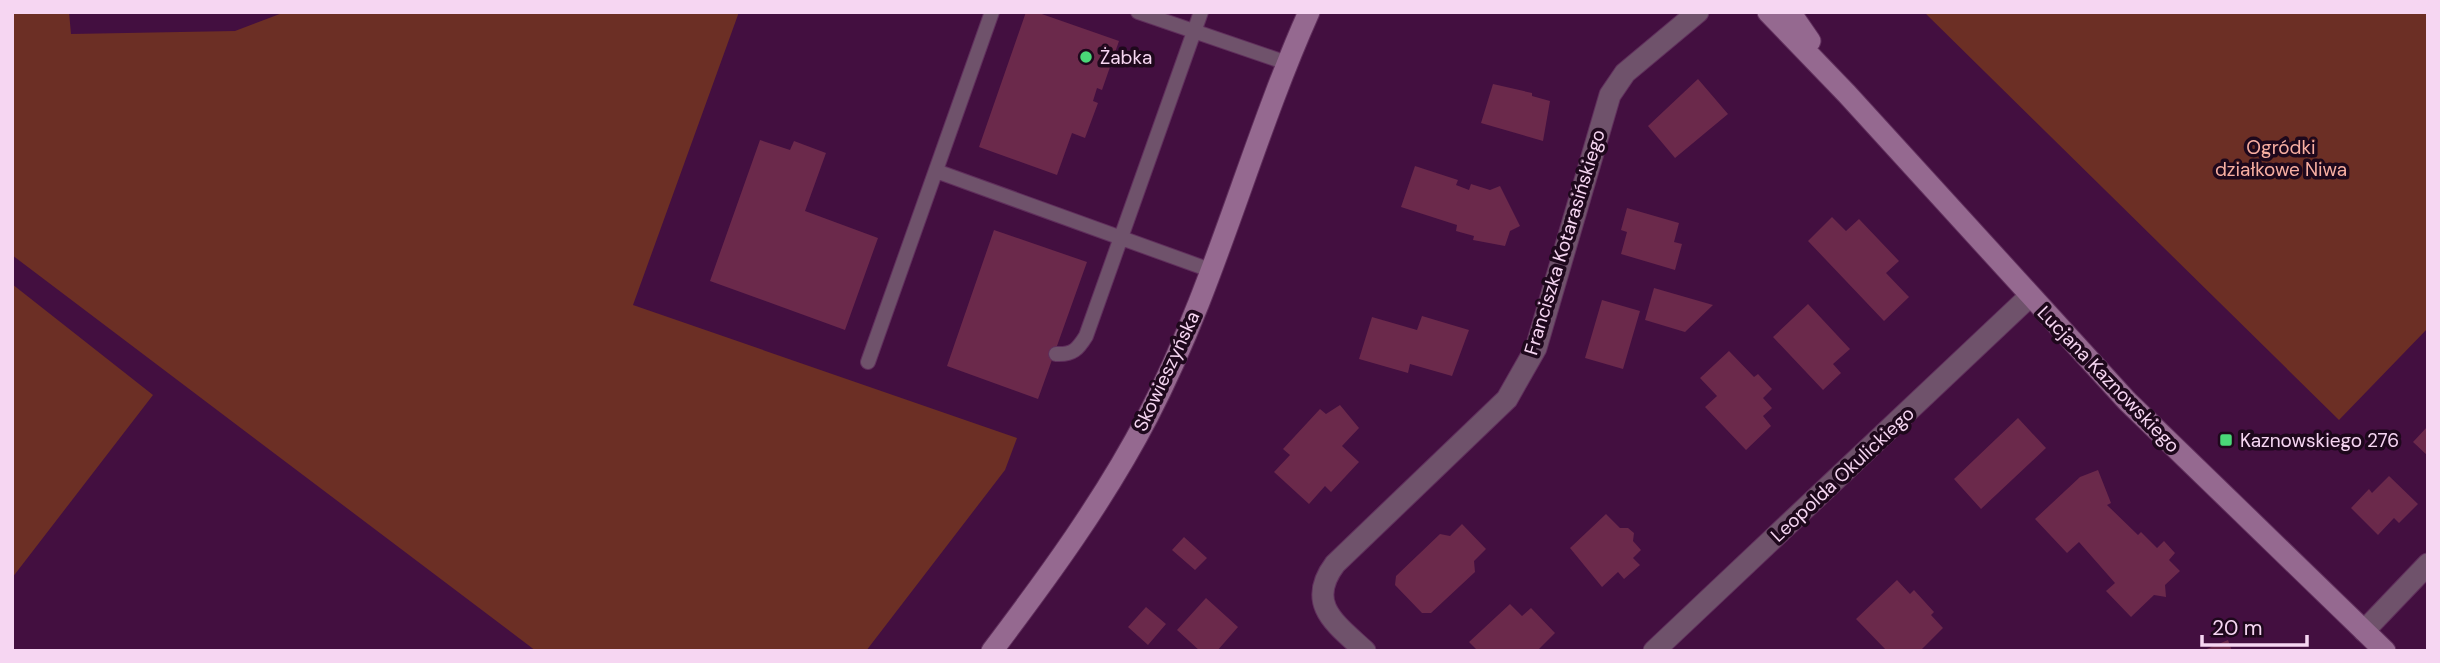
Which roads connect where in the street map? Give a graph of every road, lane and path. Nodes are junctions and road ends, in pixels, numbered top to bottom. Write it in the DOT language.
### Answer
graph roads {
  1 [pos="992,12"];
  2 [pos="1138,12"];
  3 [pos="1201,12"];
  4 [pos="1300,12"];
  5 [pos="1309,12"];
  6 [pos="1698,12"];
  7 [pos="1768,12"];
  8 [pos="1790,12"];
  9 [pos="1194,32"];
  10 [pos="1287,63"];
  11 [pos="1847,94"];
  12 [pos="936,171"];
  13 [pos="1121,237"];
  14 [pos="1210,270"];
  15 [pos="2030,296"];
  16 [pos="1056,354"];
  17 [pos="868,362"];
  18 [pos="2428,564"];
  19 [pos="2364,631"];
  20 [pos="992,651"];
  21 [pos="1365,651"];
  22 [pos="1654,651"];
  23 [pos="2385,651"];
  1 -- 12 [label="lane"];
  2 -- 9 [label="lane"];
  3 -- 9 [label="lane"];
  4 -- 10 [label="street, Skowieszyńska"];
  5 -- 10 [label="street, Skowieszyńska"];
  6 -- 21 [label="street, Franciszka Kotarasińskiego"];
  7 -- 11 [label="street, Lucjana Kaznowskiego"];
  8 -- 11 [label="street, Lucjana Kaznowskiego"];
  9 -- 10 [label="lane"];
  9 -- 13 [label="lane"];
  10 -- 14 [label="street, Skowieszyńska"];
  11 -- 15 [label="street, Lucjana Kaznowskiego"];
  12 -- 13 [label="lane"];
  12 -- 17 [label="lane"];
  13 -- 14 [label="lane"];
  13 -- 16 [label="lane"];
  14 -- 20 [label="street, Skowieszyńska"];
  15 -- 19 [label="street, Lucjana Kaznowskiego"];
  15 -- 22 [label="street, Leopolda Okulickiego"];
  18 -- 19 [label="street"];
  19 -- 23 [label="street, Lucjana Kaznowskiego"];
}
